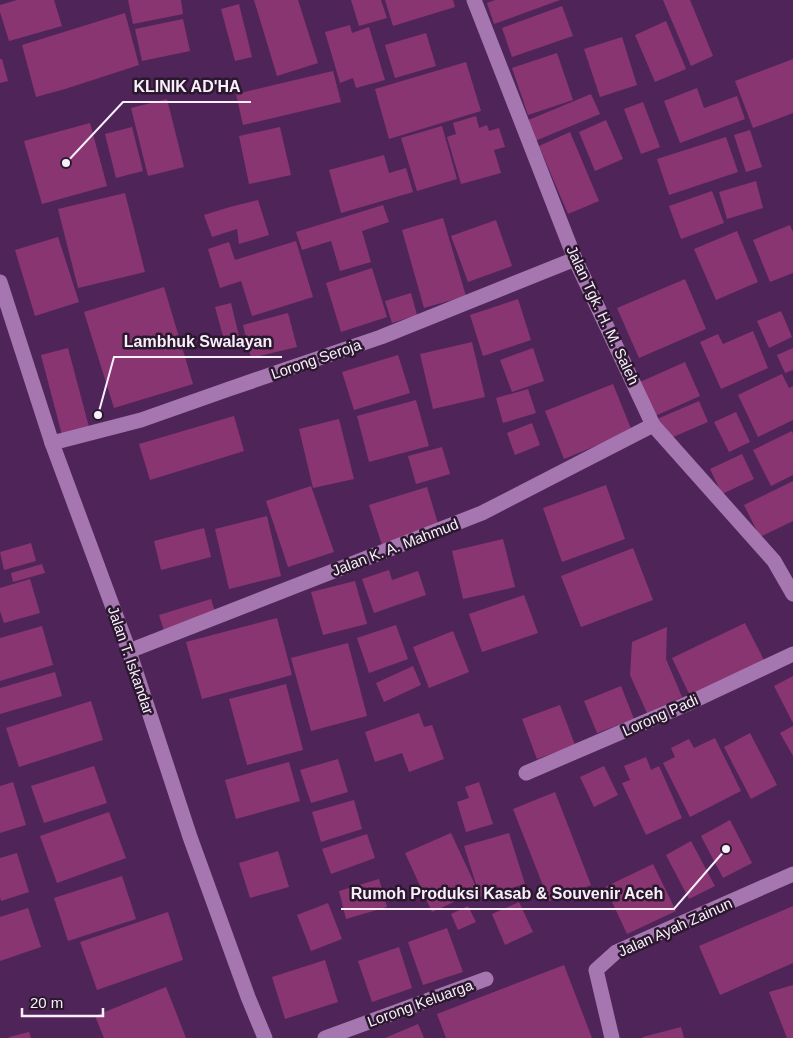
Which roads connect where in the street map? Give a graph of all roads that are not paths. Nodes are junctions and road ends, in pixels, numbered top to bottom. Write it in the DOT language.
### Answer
graph roads {
  1 [pos="474,0"];
  2 [pos="576,259"];
  3 [pos="0,282"];
  4 [pos="653,425"];
  5 [pos="52,443"];
  6 [pos="793,594"];
  7 [pos="129,651"];
  8 [pos="793,654"];
  9 [pos="526,772"];
  10 [pos="793,874"];
  11 [pos="486,979"];
  12 [pos="266,1038"];
  13 [pos="325,1038"];
  14 [pos="612,1038"];
  1 -- 2 [label="street, Jalan Tgk. H. M. Saleh"];
  2 -- 4 [label="street, Jalan Tgk. H. M. Saleh"];
  2 -- 5 [label="street, Lorong Seroja"];
  3 -- 5 [label="street, Jalan T. Iskandar"];
  4 -- 6 [label="street, Jalan Tgk. H. M. Saleh"];
  4 -- 7 [label="street, Jalan K. A. Mahmud"];
  5 -- 7 [label="street, Jalan T. Iskandar"];
  7 -- 12 [label="street, Jalan T. Iskandar"];
  8 -- 9 [label="street, Lorong Padi"];
  10 -- 14 [label="street, Jalan Ayah Zainun"];
  11 -- 13 [label="street, Lorong Keluarga"];
}
